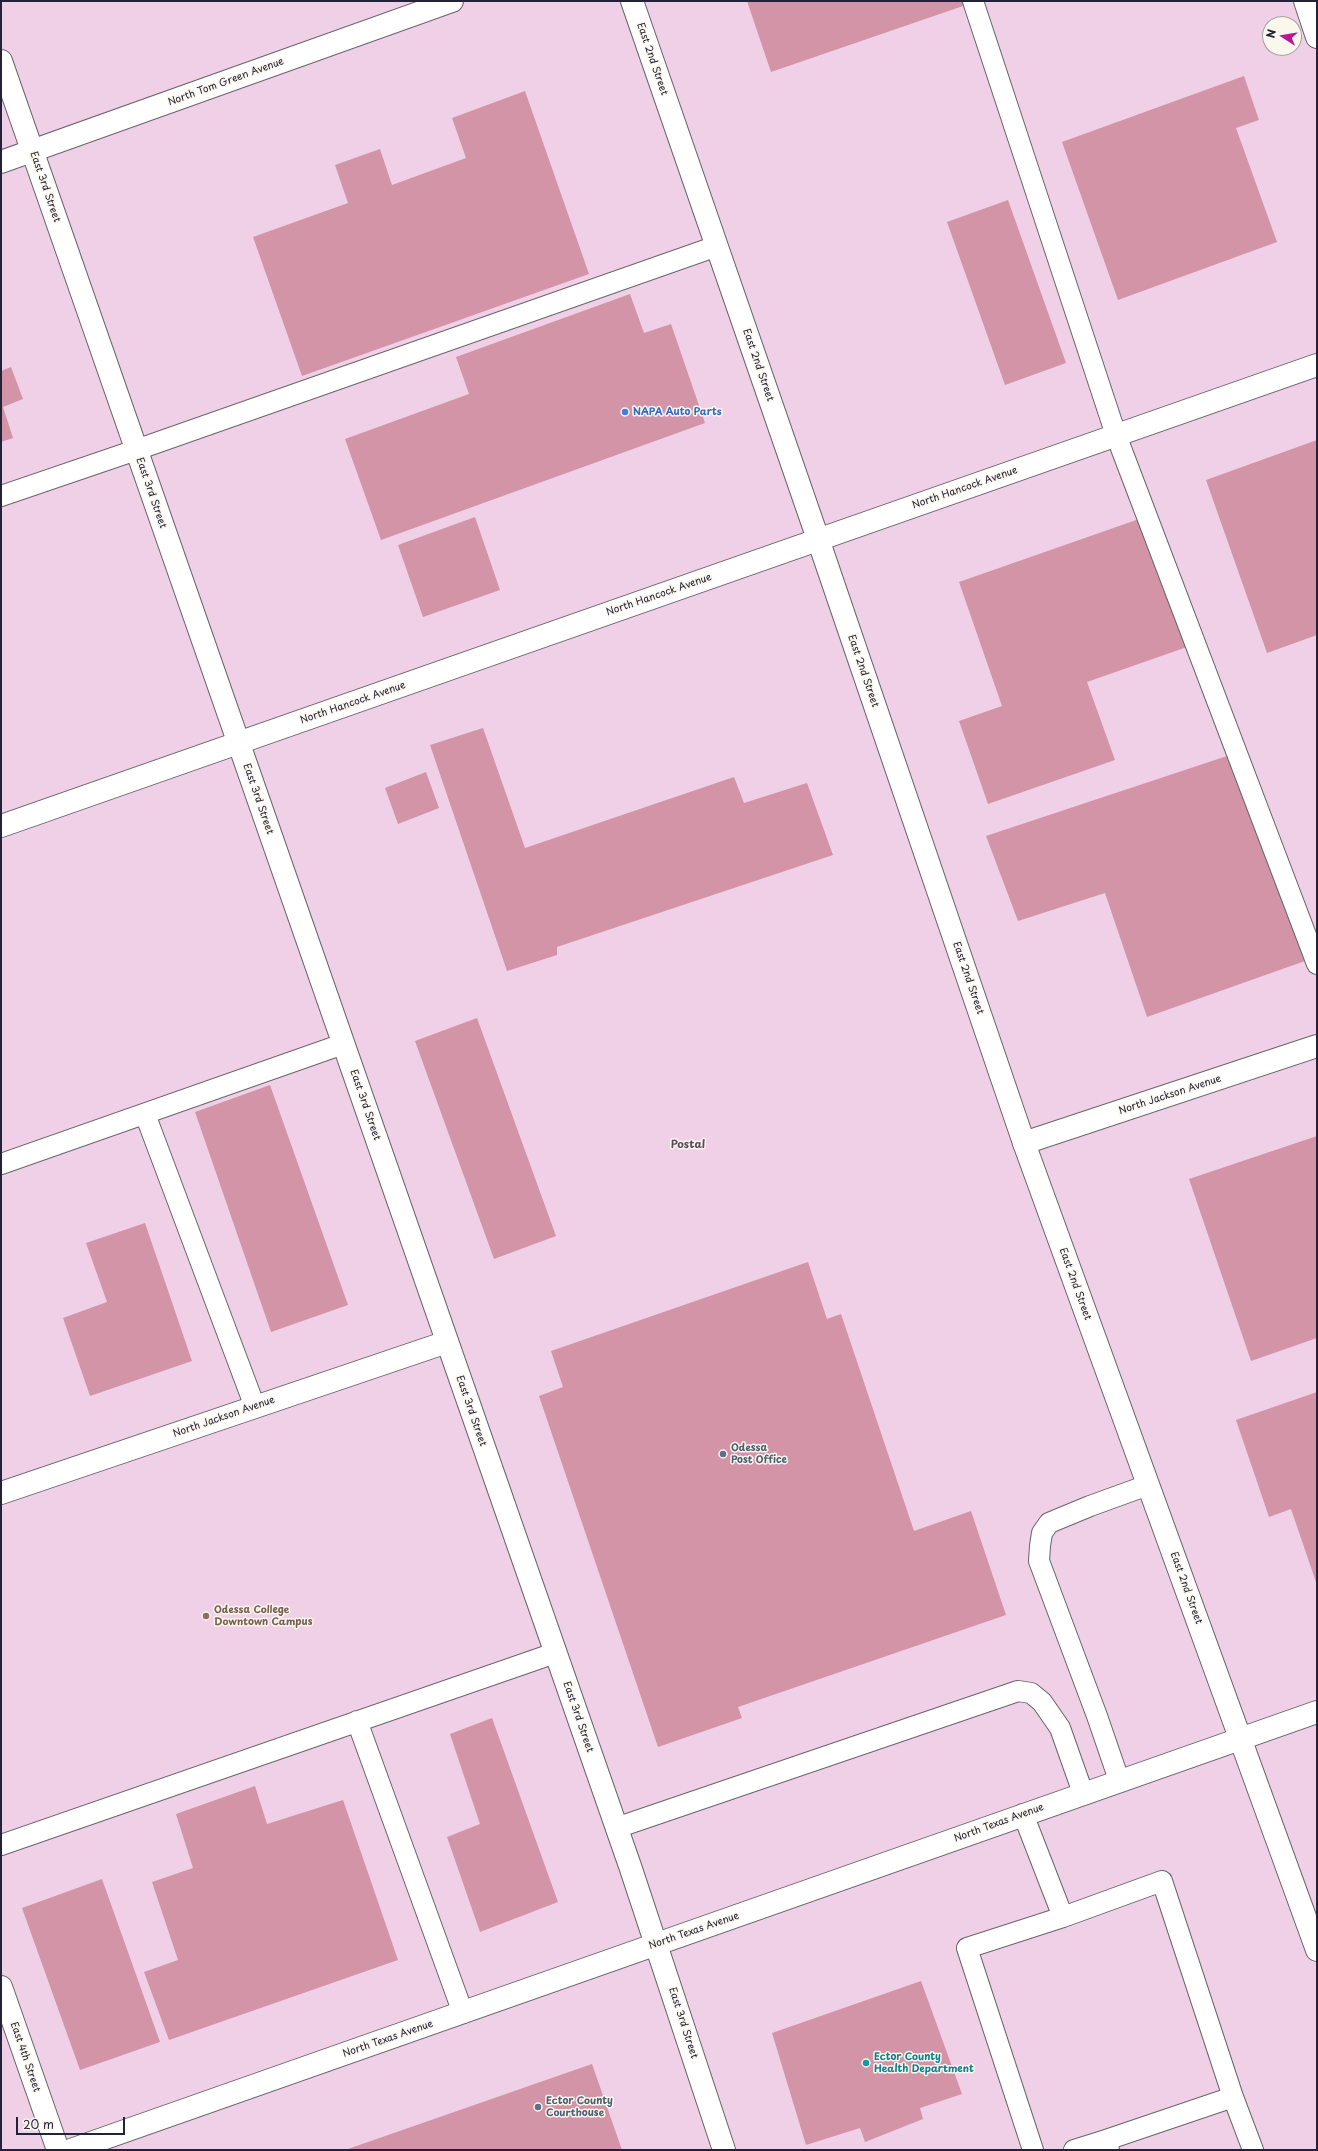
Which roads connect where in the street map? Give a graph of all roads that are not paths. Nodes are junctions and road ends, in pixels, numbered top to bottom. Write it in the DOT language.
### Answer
graph roads {
  1 [pos="452,1"];
  2 [pos="632,1"];
  3 [pos="973,1"];
  4 [pos="1305,1"];
  5 [pos="1317,37"];
  6 [pos="1,61"];
  7 [pos="32,151"];
  8 [pos="1,162"];
  9 [pos="717,246"];
  10 [pos="1317,365"];
  11 [pos="1116,435"];
  12 [pos="136,450"];
  13 [pos="1,496"];
  14 [pos="818,539"];
  15 [pos="238,743"];
  16 [pos="1,826"];
  17 [pos="1317,964"];
  18 [pos="343,1044"];
  19 [pos="1317,1046"];
  20 [pos="145,1114"];
  21 [pos="1024,1143"];
  22 [pos="1,1164"];
  23 [pos="447,1342"];
  24 [pos="255,1407"];
  25 [pos="1148,1485"];
  26 [pos="1,1493"];
  27 [pos="555,1653"];
  28 [pos="1317,1712"];
  29 [pos="357,1721"];
  30 [pos="1241,1739"];
  31 [pos="1119,1780"];
  32 [pos="1084,1793"];
  33 [pos="1023,1814"];
  34 [pos="616,1828"];
  35 [pos="1,1845"];
  36 [pos="1063,1917"];
  37 [pos="657,1944"];
  38 [pos="1317,1950"];
  39 [pos="1,1986"];
  40 [pos="463,2013"];
  41 [pos="1233,2097"];
  42 [pos="1107,2145"];
  43 [pos="58,2150"];
  44 [pos="71,2150"];
  45 [pos="724,2150"];
  46 [pos="1033,2150"];
  47 [pos="1074,2150"];
  48 [pos="1253,2150"];
  1 -- 7 [label="street, North Tom Green Avenue"];
  2 -- 9 [label="street, East 2nd Street"];
  3 -- 11 [label="lane"];
  4 -- 5 [label="street"];
  6 -- 7 [label="street, East 3rd Street"];
  7 -- 8 [label="street, North Tom Green Avenue"];
  7 -- 12 [label="street, East 3rd Street"];
  9 -- 12 [label="lane"];
  9 -- 14 [label="street, East 2nd Street"];
  10 -- 11 [label="street, North Hancock Avenue"];
  11 -- 14 [label="street, North Hancock Avenue"];
  11 -- 17 [label="lane"];
  12 -- 13 [label="lane"];
  12 -- 15 [label="street, East 3rd Street"];
  14 -- 15 [label="street, North Hancock Avenue"];
  14 -- 21 [label="street, East 2nd Street"];
  15 -- 16 [label="street, North Hancock Avenue"];
  15 -- 18 [label="street, East 3rd Street"];
  18 -- 20 [label="lane"];
  18 -- 23 [label="street, East 3rd Street"];
  19 -- 21 [label="street, North Jackson Avenue"];
  20 -- 22 [label="lane"];
  20 -- 24 [label="lane"];
  21 -- 25 [label="street, East 2nd Street"];
  23 -- 24 [label="street, North Jackson Avenue"];
  23 -- 27 [label="street, East 3rd Street"];
  24 -- 26 [label="street, North Jackson Avenue"];
  25 -- 30 [label="street, East 2nd Street"];
  25 -- 31 [label="lane"];
  27 -- 29 [label="lane"];
  27 -- 34 [label="street, East 3rd Street"];
  28 -- 30 [label="street, North Texas Avenue"];
  29 -- 35 [label="lane"];
  29 -- 40 [label="lane"];
  30 -- 31 [label="street, North Texas Avenue"];
  30 -- 38 [label="street, East 2nd Street"];
  31 -- 32 [label="street, North Texas Avenue"];
  32 -- 33 [label="street, North Texas Avenue"];
  32 -- 34 [label="lane"];
  33 -- 36 [label="lane"];
  33 -- 37 [label="street, North Texas Avenue"];
  34 -- 37 [label="street, East 3rd Street"];
  36 -- 41 [label="lane"];
  36 -- 46 [label="lane"];
  37 -- 40 [label="street, North Texas Avenue"];
  37 -- 45 [label="street, East 3rd Street"];
  39 -- 43 [label="street, East 4th Street"];
  40 -- 44 [label="street, North Texas Avenue"];
  41 -- 42 [label="lane"];
  41 -- 48 [label="lane"];
  42 -- 47 [label="lane"];
}
